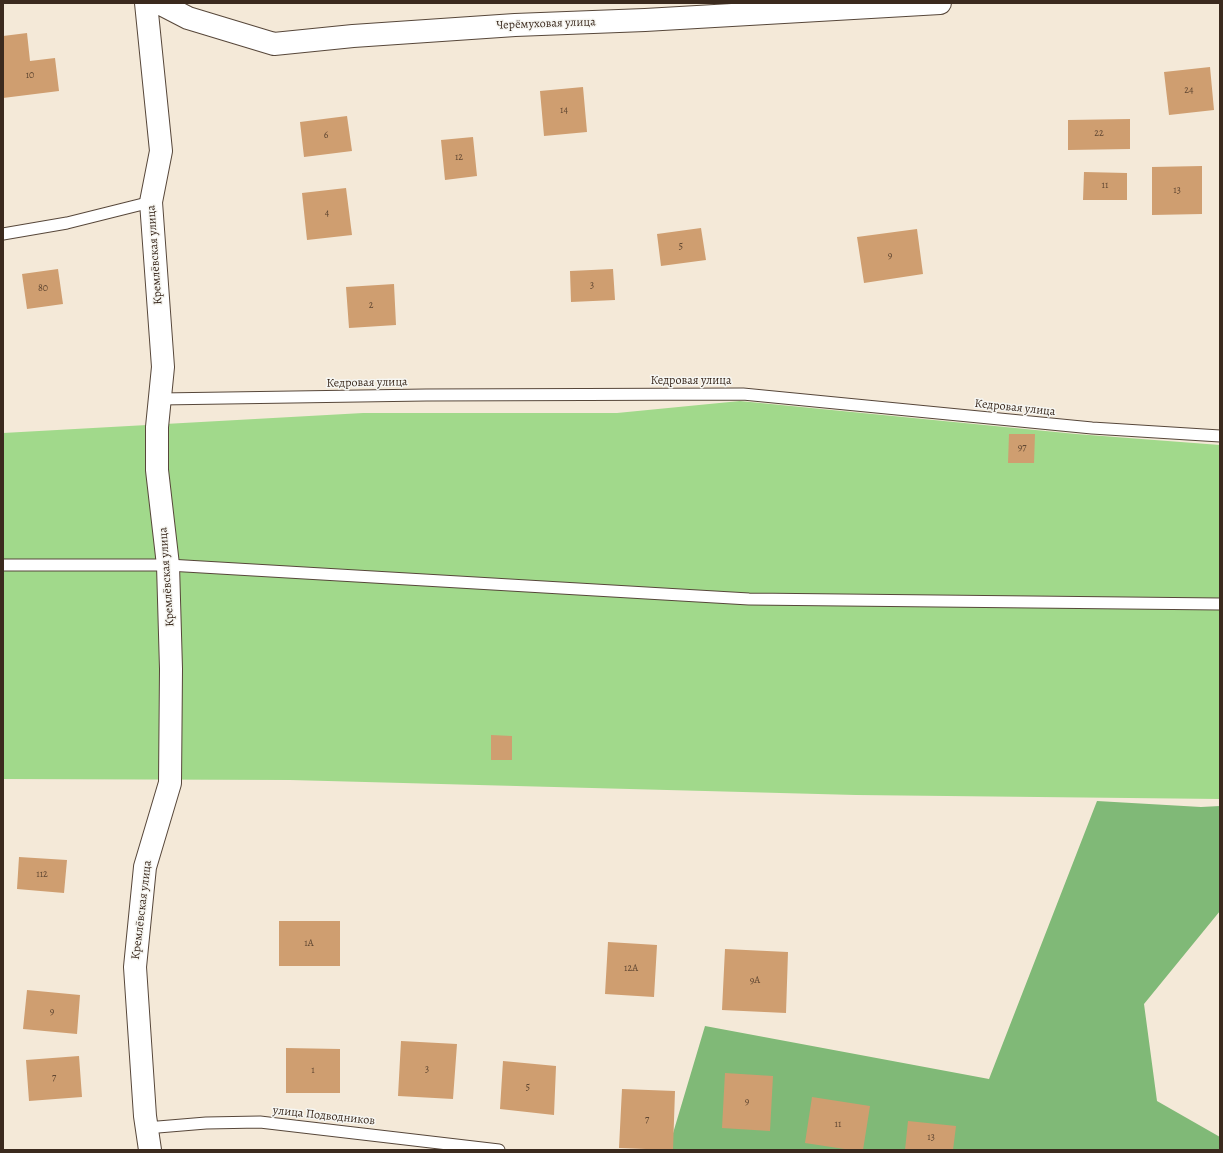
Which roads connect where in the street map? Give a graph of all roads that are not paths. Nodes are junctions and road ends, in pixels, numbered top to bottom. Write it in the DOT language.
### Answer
graph roads {
  1 [pos="146,3"];
  2 [pos="159,3"];
  3 [pos="940,3"];
  4 [pos="151,202"];
  5 [pos="3,234"];
  6 [pos="160,399"];
  7 [pos="1220,436"];
  8 [pos="3,565"];
  9 [pos="168,565"];
  10 [pos="1220,604"];
  11 [pos="146,1128"];
  12 [pos="150,1150"];
  13 [pos="499,1150"];
  1 -- 4 [label="street, Кремлёвская улица"];
  2 -- 3 [label="street, Черёмуховая улица"];
  4 -- 5 [label="lane"];
  4 -- 6 [label="street, Кремлёвская улица"];
  6 -- 7 [label="lane, Кедровая улица"];
  6 -- 9 [label="street, Кремлёвская улица"];
  8 -- 9 [label="lane"];
  9 -- 10 [label="lane"];
  9 -- 11 [label="street, Кремлёвская улица"];
  11 -- 12 [label="street, Кремлёвская улица"];
  11 -- 13 [label="lane, улица Подводников"];
}
